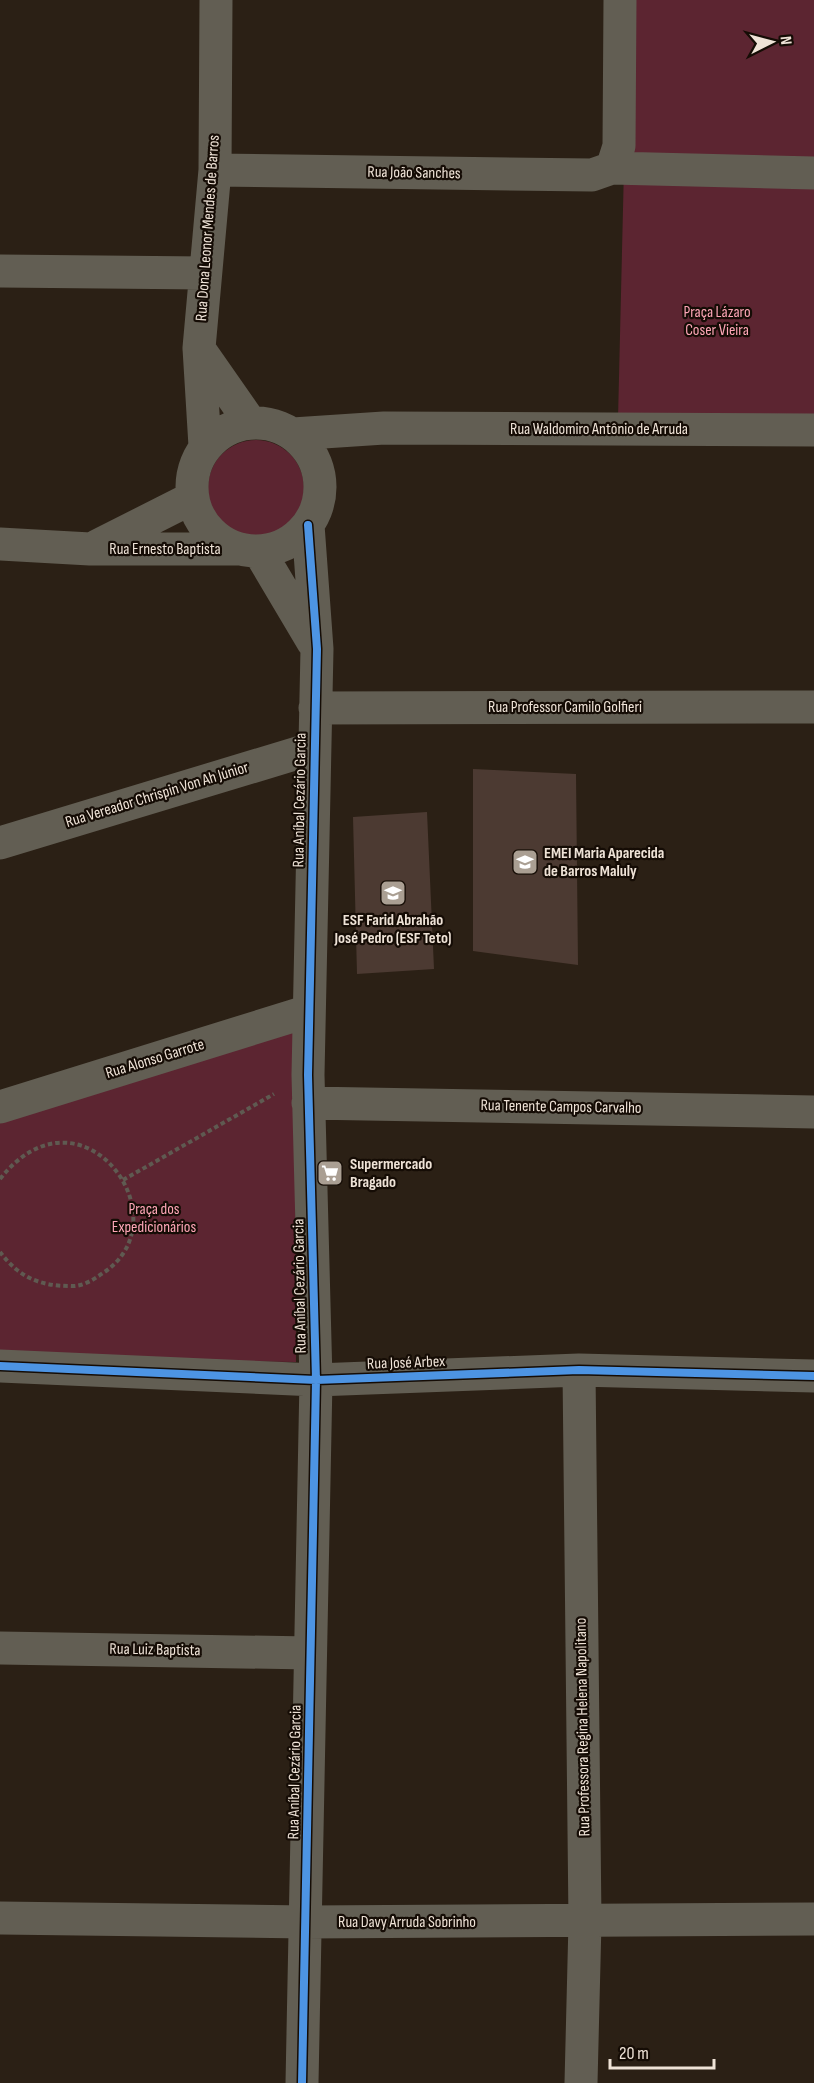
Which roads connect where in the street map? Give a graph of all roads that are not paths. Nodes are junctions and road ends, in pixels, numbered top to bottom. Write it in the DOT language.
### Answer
graph roads {
  1 [pos="216,0"];
  2 [pos="620,0"];
  3 [pos="612,168"];
  4 [pos="215,170"];
  5 [pos="814,173"];
  6 [pos="0,271"];
  7 [pos="204,273"];
  8 [pos="199,348"];
  9 [pos="250,422"];
  10 [pos="384,428"];
  11 [pos="814,430"];
  12 [pos="293,434"];
  13 [pos="205,446"];
  14 [pos="317,467"];
  15 [pos="192,498"];
  16 [pos="308,525"];
  17 [pos="1,545"];
  18 [pos="90,549"];
  19 [pos="250,550"];
  20 [pos="317,649"];
  21 [pos="814,707"];
  22 [pos="315,708"];
  23 [pos="314,747"];
  24 [pos="0,843"];
  25 [pos="309,1011"];
  26 [pos="308,1089"];
  27 [pos="0,1107"];
  28 [pos="814,1112"];
  29 [pos="0,1366"];
  30 [pos="579,1370"];
  31 [pos="814,1376"];
  32 [pos="316,1380"];
  33 [pos="0,1648"];
  34 [pos="310,1653"];
  35 [pos="0,1918"];
  36 [pos="814,1919"];
  37 [pos="306,1922"];
  38 [pos="585,1922"];
  39 [pos="303,2083"];
  40 [pos="581,2083"];
  1 -- 4 [label="street, Rua Dona Leonor Mendes de Barros"];
  2 -- 3 [label="street"];
  3 -- 4 [label="street, Rua João Sanches"];
  3 -- 5 [label="street, Rua João Sanches"];
  4 -- 7 [label="street, Rua Dona Leonor Mendes de Barros"];
  6 -- 7 [label="street"];
  7 -- 8 [label="street, Rua Dona Leonor Mendes de Barros"];
  8 -- 9 [label="street"];
  8 -- 13 [label="street, Rua Dona Leonor Mendes de Barros"];
  9 -- 12 [label="street"];
  9 -- 13 [label="street"];
  10 -- 11 [label="street, Rua Waldomiro Antônio de Arruda"];
  10 -- 12 [label="street, Rua Waldomiro Antônio de Arruda"];
  10 -- 14 [label="street"];
  12 -- 14 [label="street"];
  13 -- 15 [label="street"];
  14 -- 16 [label="street"];
  15 -- 18 [label="street, Rua Ernesto Baptista"];
  15 -- 19 [label="street"];
  16 -- 19 [label="street"];
  16 -- 20 [label="street, Rua Aníbal Cezário Garcia"];
  17 -- 18 [label="street, Rua Ernesto Baptista"];
  18 -- 19 [label="street, Rua Ernesto Baptista"];
  19 -- 20 [label="street"];
  20 -- 22 [label="street, Rua Aníbal Cezário Garcia"];
  21 -- 22 [label="street, Rua Professor Camilo Golfieri"];
  22 -- 23 [label="street, Rua Aníbal Cezário Garcia"];
  23 -- 24 [label="street, Rua Vereador Chrispin Von Ah Júnior"];
  23 -- 25 [label="street, Rua Aníbal Cezário Garcia"];
  25 -- 26 [label="street, Rua Aníbal Cezário Garcia"];
  25 -- 27 [label="street, Rua Alonso Garrote"];
  26 -- 28 [label="street, Rua Tenente Campos Carvalho"];
  26 -- 32 [label="street, Rua Aníbal Cezário Garcia"];
  29 -- 32 [label="street, Rua José Arbex"];
  30 -- 31 [label="street, Rua José Arbex"];
  30 -- 32 [label="street, Rua José Arbex"];
  30 -- 38 [label="street, Rua Professora Regina Helena Napolitano"];
  32 -- 34 [label="street, Rua Aníbal Cezário Garcia"];
  33 -- 34 [label="street, Rua Luiz Baptista"];
  34 -- 37 [label="street, Rua Aníbal Cezário Garcia"];
  35 -- 37 [label="street, Rua Davy Arruda Sobrinho"];
  36 -- 38 [label="street, Rua Davy Arruda Sobrinho"];
  37 -- 38 [label="street, Rua Davy Arruda Sobrinho"];
  37 -- 39 [label="street, Rua Aníbal Cezário Garcia"];
  38 -- 40 [label="street, Rua Professora Regina Helena Napolitano"];
}
